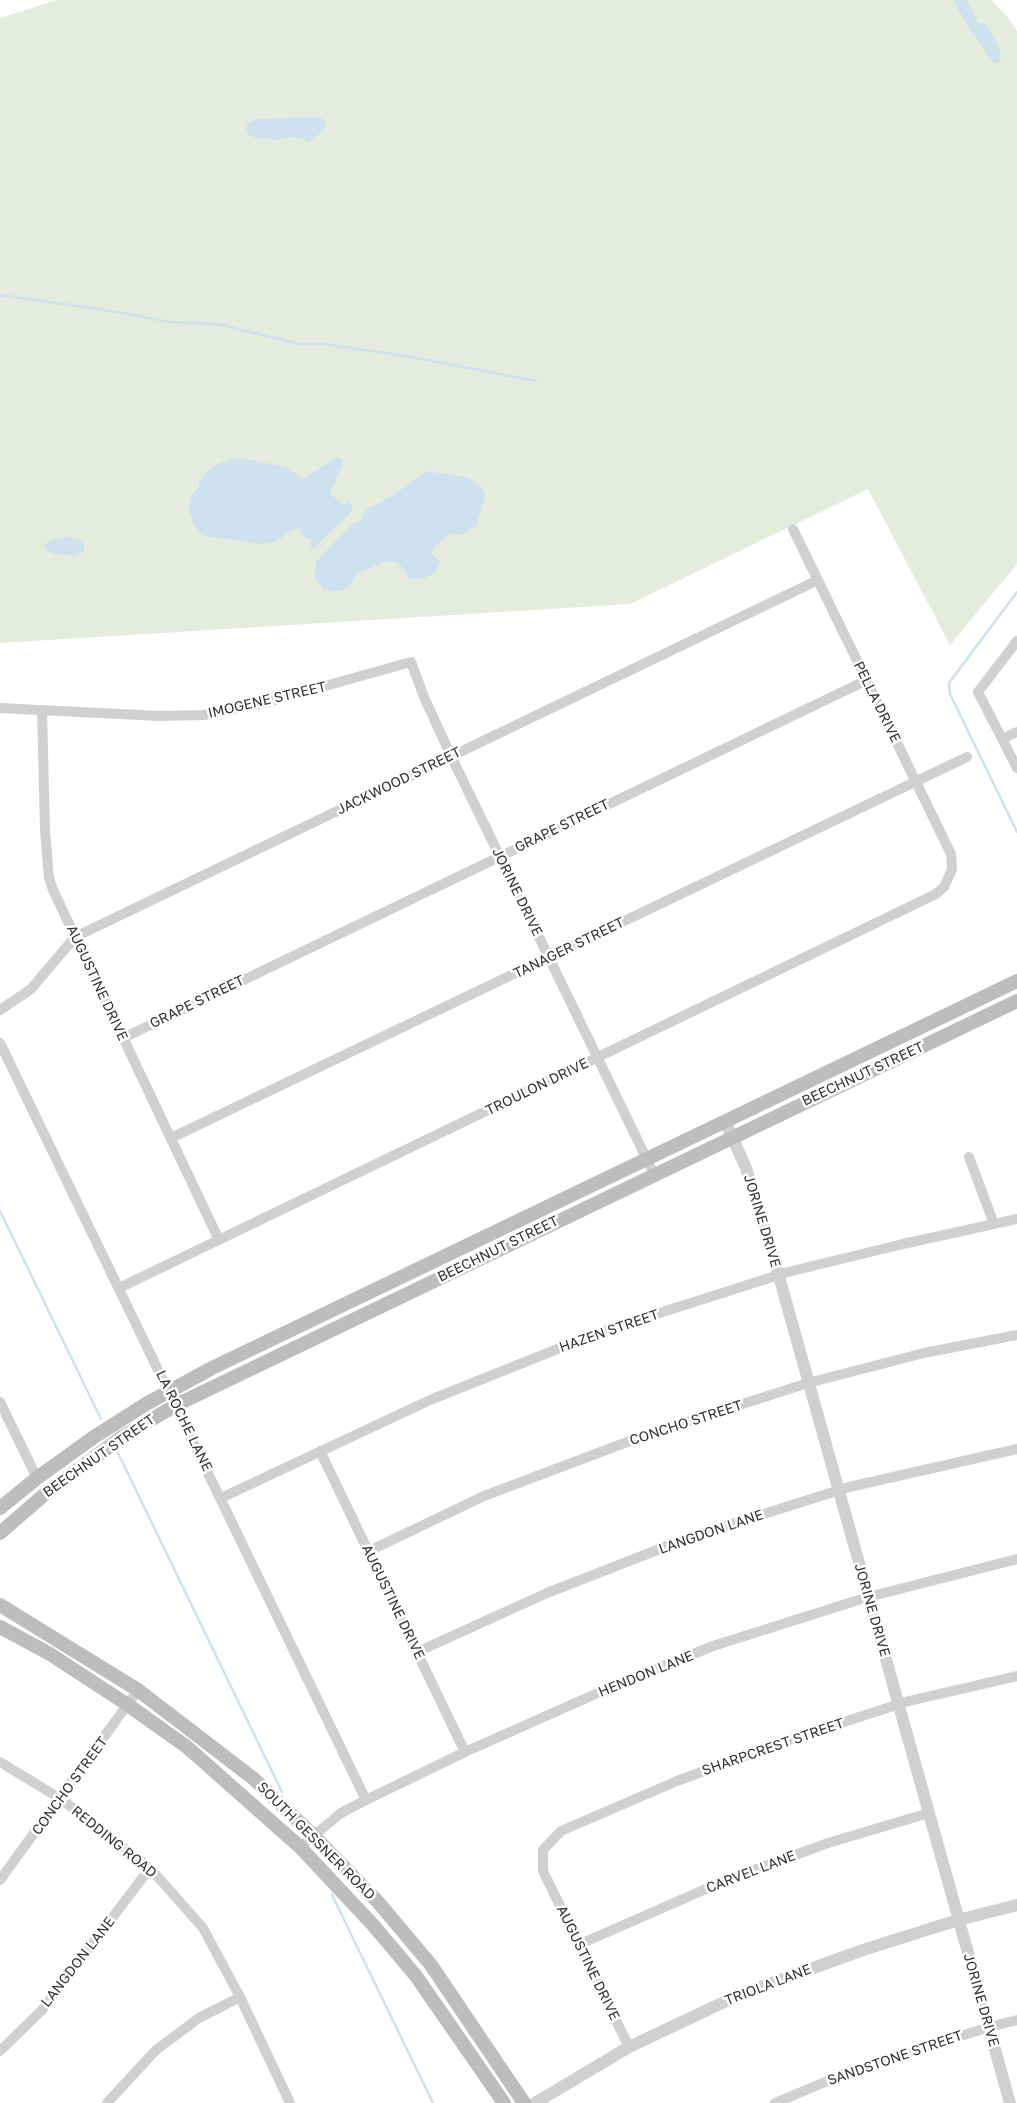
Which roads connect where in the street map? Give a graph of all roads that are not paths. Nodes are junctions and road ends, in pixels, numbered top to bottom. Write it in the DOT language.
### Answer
graph roads {
  1 [pos="793,529"];
  2 [pos="818,580"];
  3 [pos="1017,641"];
  4 [pos="411,662"];
  5 [pos="866,680"];
  6 [pos="0,708"];
  7 [pos="42,710"];
  8 [pos="1017,732"];
  9 [pos="1002,739"];
  10 [pos="451,756"];
  11 [pos="966,757"];
  12 [pos="1017,768"];
  13 [pos="916,781"];
  14 [pos="500,856"];
  15 [pos="949,878"];
  16 [pos="75,937"];
  17 [pos="549,957"];
  18 [pos="1016,986"];
  19 [pos="1017,1001"];
  20 [pos="0,1010"];
  21 [pos="123,1038"];
  22 [pos="0,1043"];
  23 [pos="869,1052"];
  24 [pos="597,1058"];
  25 [pos="877,1068"];
  26 [pos="724,1121"];
  27 [pos="732,1137"];
  28 [pos="171,1138"];
  29 [pos="970,1157"];
  30 [pos="646,1159"];
  31 [pos="654,1174"];
  32 [pos="1017,1219"];
  33 [pos="994,1224"];
  34 [pos="491,1234"];
  35 [pos="219,1240"];
  36 [pos="498,1249"];
  37 [pos="779,1275"];
  38 [pos="119,1288"];
  39 [pos="320,1316"];
  40 [pos="327,1332"];
  41 [pos="1017,1334"];
  42 [pos="808,1383"];
  43 [pos="169,1391"];
  44 [pos="0,1402"];
  45 [pos="176,1405"];
  46 [pos="1017,1449"];
  47 [pos="320,1451"];
  48 [pos="37,1478"];
  49 [pos="839,1490"];
  50 [pos="222,1498"];
  51 [pos="0,1508"];
  52 [pos="0,1533"];
  53 [pos="368,1551"];
  54 [pos="1017,1559"];
  55 [pos="868,1597"];
  56 [pos="0,1605"];
  57 [pos="0,1626"];
  58 [pos="417,1652"];
  59 [pos="1017,1676"];
  60 [pos="138,1690"];
  61 [pos="128,1704"];
  62 [pos="900,1704"];
  63 [pos="465,1752"];
  64 [pos="0,1762"];
  65 [pos="61,1799"];
  66 [pos="366,1800"];
  67 [pos="929,1813"];
  68 [pos="314,1836"];
  69 [pos="300,1847"];
  70 [pos="543,1850"];
  71 [pos="150,1868"];
  72 [pos="0,1880"];
  73 [pos="1017,1904"];
  74 [pos="958,1920"];
  75 [pos="578,1945"];
  76 [pos="431,1965"];
  77 [pos="416,1976"];
  78 [pos="240,1997"];
  79 [pos="1017,2020"];
  80 [pos="989,2027"];
  81 [pos="629,2047"];
  82 [pos="0,2051"];
  83 [pos="107,2103"];
  84 [pos="290,2103"];
  85 [pos="504,2103"];
  86 [pos="524,2103"];
  87 [pos="535,2103"];
  88 [pos="775,2103"];
  89 [pos="1010,2103"];
  1 -- 2 [label="street, PELLA DRIVE"];
  2 -- 5 [label="street, PELLA DRIVE"];
  2 -- 10 [label="street, JACKWOOD STREET"];
  3 -- 9 [label="street"];
  4 -- 7 [label="street, IMOGENE STREET"];
  4 -- 10 [label="street, JORINE DRIVE"];
  5 -- 13 [label="street, PELLA DRIVE"];
  5 -- 14 [label="street, GRAPE STREET"];
  6 -- 7 [label="street, IMOGENE STREET"];
  7 -- 16 [label="street, AUGUSTINE DRIVE"];
  8 -- 9 [label="street"];
  9 -- 12 [label="street"];
  10 -- 14 [label="street, JORINE DRIVE"];
  10 -- 16 [label="street, JACKWOOD STREET"];
  11 -- 13 [label="street, TANAGER STREET"];
  13 -- 15 [label="street, PELLA DRIVE"];
  13 -- 17 [label="street, TANAGER STREET"];
  14 -- 17 [label="street, JORINE DRIVE"];
  14 -- 21 [label="street, GRAPE STREET"];
  15 -- 24 [label="street, TROULON DRIVE"];
  16 -- 20 [label="street, JACKWOOD STREET"];
  16 -- 21 [label="street, AUGUSTINE DRIVE"];
  17 -- 24 [label="street, JORINE DRIVE"];
  17 -- 28 [label="street, TANAGER STREET"];
  18 -- 23 [label="main road, BEECHNUT STREET"];
  19 -- 25 [label="main road, BEECHNUT STREET"];
  21 -- 28 [label="street, AUGUSTINE DRIVE"];
  22 -- 38 [label="street, LA ROCHE LANE"];
  23 -- 25 [label="main road"];
  23 -- 26 [label="main road, BEECHNUT STREET"];
  24 -- 30 [label="street, JORINE DRIVE"];
  24 -- 35 [label="street, TROULON DRIVE"];
  25 -- 27 [label="main road, BEECHNUT STREET"];
  26 -- 27 [label="street, JORINE DRIVE"];
  26 -- 30 [label="main road, BEECHNUT STREET"];
  27 -- 31 [label="main road, BEECHNUT STREET"];
  27 -- 37 [label="street, JORINE DRIVE"];
  28 -- 35 [label="street, AUGUSTINE DRIVE"];
  29 -- 33 [label="street"];
  30 -- 31 [label="street, JORINE DRIVE"];
  30 -- 34 [label="main road, BEECHNUT STREET"];
  31 -- 36 [label="main road, BEECHNUT STREET"];
  32 -- 33 [label="street, HAZEN STREET"];
  33 -- 37 [label="street, HAZEN STREET"];
  34 -- 36 [label="main road"];
  34 -- 39 [label="main road, BEECHNUT STREET"];
  35 -- 38 [label="street, TROULON DRIVE"];
  36 -- 40 [label="main road, BEECHNUT STREET"];
  37 -- 42 [label="street, JORINE DRIVE"];
  37 -- 47 [label="street, HAZEN STREET"];
  38 -- 43 [label="street, LA ROCHE LANE"];
  39 -- 40 [label="main road"];
  39 -- 43 [label="main road, BEECHNUT STREET"];
  40 -- 45 [label="main road, BEECHNUT STREET"];
  41 -- 42 [label="street, CONCHO STREET"];
  42 -- 49 [label="street, JORINE DRIVE"];
  42 -- 53 [label="street, CONCHO STREET"];
  43 -- 45 [label="street, LA ROCHE LANE"];
  43 -- 48 [label="main road, BEECHNUT STREET"];
  44 -- 48 [label="street"];
  45 -- 50 [label="street, LA ROCHE LANE"];
  45 -- 52 [label="main road, BEECHNUT STREET"];
  46 -- 49 [label="street, LANGDON LANE"];
  47 -- 50 [label="street, HAZEN STREET"];
  47 -- 53 [label="street, AUGUSTINE DRIVE"];
  48 -- 51 [label="main road, BEECHNUT STREET"];
  49 -- 55 [label="street, JORINE DRIVE"];
  49 -- 58 [label="street, LANGDON LANE"];
  50 -- 66 [label="street, LA ROCHE LANE"];
  53 -- 58 [label="street, AUGUSTINE DRIVE"];
  54 -- 55 [label="street, HENDON LANE"];
  55 -- 62 [label="street, JORINE DRIVE"];
  55 -- 63 [label="street, HENDON LANE"];
  56 -- 60 [label="main road, SOUTH GESSNER ROAD"];
  57 -- 61 [label="main road, SOUTH GESSNER ROAD"];
  58 -- 63 [label="street, AUGUSTINE DRIVE"];
  59 -- 62 [label="street, SHARPCREST STREET"];
  60 -- 61 [label="street, CONCHO STREET"];
  60 -- 68 [label="main road, SOUTH GESSNER ROAD"];
  61 -- 65 [label="street, CONCHO STREET"];
  61 -- 69 [label="main road, SOUTH GESSNER ROAD"];
  62 -- 67 [label="street, JORINE DRIVE"];
  62 -- 70 [label="street, SHARPCREST STREET"];
  63 -- 66 [label="street, HENDON LANE"];
  64 -- 65 [label="street, REDDING ROAD"];
  65 -- 71 [label="street, REDDING ROAD"];
  65 -- 72 [label="street, CONCHO STREET"];
  66 -- 68 [label="street, HENDON LANE"];
  67 -- 74 [label="street, JORINE DRIVE"];
  67 -- 75 [label="street, CARVEL LANE"];
  68 -- 69 [label="street, HENDON LANE"];
  68 -- 76 [label="main road, SOUTH GESSNER ROAD"];
  69 -- 77 [label="main road, SOUTH GESSNER ROAD"];
  70 -- 75 [label="street, AUGUSTINE DRIVE"];
  71 -- 78 [label="street, REDDING ROAD"];
  71 -- 82 [label="street, LANGDON LANE"];
  73 -- 74 [label="street, TRIOLA LANE"];
  74 -- 80 [label="street, JORINE DRIVE"];
  74 -- 81 [label="street, TRIOLA LANE"];
  75 -- 81 [label="street, AUGUSTINE DRIVE"];
  76 -- 77 [label="main road"];
  76 -- 86 [label="main road, SOUTH GESSNER ROAD"];
  77 -- 85 [label="main road, SOUTH GESSNER ROAD"];
  78 -- 83 [label="street"];
  78 -- 84 [label="street, REDDING ROAD"];
  79 -- 80 [label="street, SANDSTONE STREET"];
  80 -- 88 [label="street, SANDSTONE STREET"];
  80 -- 89 [label="street, JORINE DRIVE"];
  81 -- 87 [label="street, TRIOLA LANE"];
}
